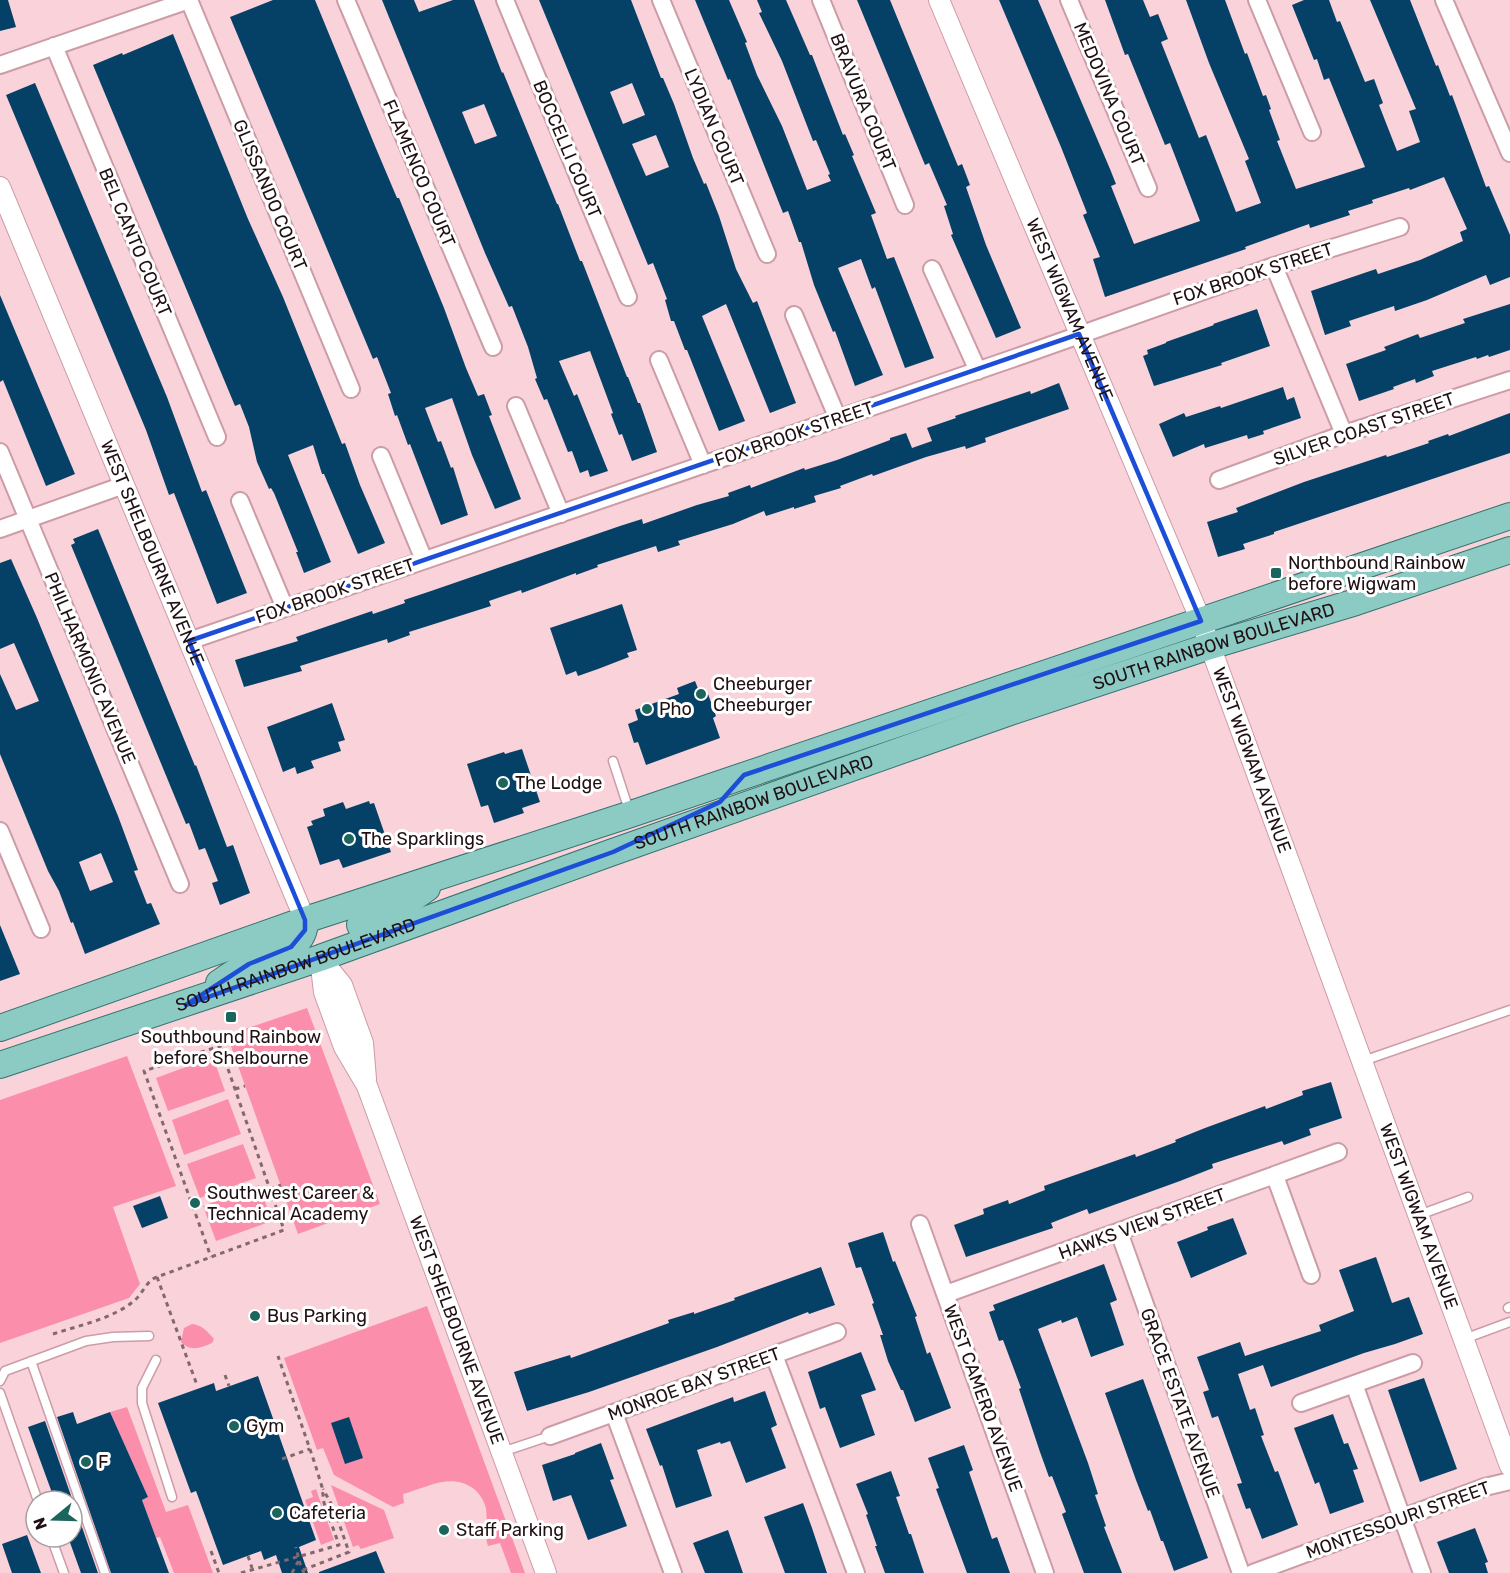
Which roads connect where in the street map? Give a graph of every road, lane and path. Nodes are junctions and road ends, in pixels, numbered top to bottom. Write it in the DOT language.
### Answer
graph roads {
  1 [pos="189,0"];
  2 [pos="346,0"];
  3 [pos="505,0"];
  4 [pos="661,0"];
  5 [pos="821,0"];
  6 [pos="939,0"];
  7 [pos="1070,0"];
  8 [pos="1257,0"];
  9 [pos="1444,0"];
  10 [pos="54,46"];
  11 [pos="0,65"];
  12 [pos="1505,130"];
  13 [pos="1312,132"];
  14 [pos="1510,153"];
  15 [pos="0,186"];
  16 [pos="1148,188"];
  17 [pos="905,205"];
  18 [pos="1400,227"];
  19 [pos="767,254"];
  20 [pos="1274,266"];
  21 [pos="932,269"];
  22 [pos="628,297"];
  23 [pos="794,315"];
  24 [pos="1079,334"];
  25 [pos="493,347"];
  26 [pos="659,360"];
  27 [pos="978,371"];
  28 [pos="1510,380"];
  29 [pos="351,389"];
  30 [pos="516,406"];
  31 [pos="838,419"];
  32 [pos="1344,434"];
  33 [pos="217,437"];
  34 [pos="0,453"];
  35 [pos="381,456"];
  36 [pos="703,465"];
  37 [pos="1219,480"];
  38 [pos="124,485"];
  39 [pos="240,501"];
  40 [pos="561,514"];
  41 [pos="1510,516"];
  42 [pos="28,519"];
  43 [pos="0,529"];
  44 [pos="1510,550"];
  45 [pos="424,560"];
  46 [pos="285,608"];
  47 [pos="1201,621"];
  48 [pos="189,641"];
  49 [pos="1210,646"];
  50 [pos="893,725"];
  51 [pos="613,761"];
  52 [pos="744,775"];
  53 [pos="782,792"];
  54 [pos="631,814"];
  55 [pos="0,831"];
  56 [pos="613,852"];
  57 [pos="446,873"];
  58 [pos="180,884"];
  59 [pos="306,920"];
  60 [pos="41,929"];
  61 [pos="320,958"];
  62 [pos="186,1005"];
  63 [pos="1510,1010"];
  64 [pos="0,1028"];
  65 [pos="1362,1062"];
  66 [pos="0,1065"];
  67 [pos="245,1086"];
  68 [pos="234,1089"];
  69 [pos="1338,1152"];
  70 [pos="1275,1176"];
  71 [pos="281,1185"];
  72 [pos="270,1189"];
  73 [pos="1468,1197"];
  74 [pos="1418,1215"];
  75 [pos="920,1224"];
  76 [pos="1119,1232"];
  77 [pos="211,1257"];
  78 [pos="1311,1275"];
  79 [pos="157,1277"];
  80 [pos="946,1294"];
  81 [pos="1510,1323"];
  82 [pos="837,1332"];
  83 [pos="53,1334"];
  84 [pos="149,1336"];
  85 [pos="1464,1339"];
  86 [pos="774,1355"];
  87 [pos="278,1356"];
  88 [pos="156,1360"];
  89 [pos="31,1361"];
  90 [pos="1413,1363"];
  91 [pos="225,1375"];
  92 [pos="0,1381"];
  93 [pos="1354,1384"];
  94 [pos="197,1385"];
  95 [pos="229,1386"];
  96 [pos="0,1393"];
  97 [pos="1301,1403"];
  98 [pos="614,1413"];
  99 [pos="550,1436"];
  100 [pos="310,1449"];
  101 [pos="502,1452"];
  102 [pos="282,1459"];
  103 [pos="1510,1466"];
  104 [pos="1510,1482"];
  105 [pos="322,1487"];
  106 [pos="34,1489"];
  107 [pos="172,1497"];
  108 [pos="1402,1518"];
  109 [pos="296,1547"];
  110 [pos="55,1549"];
  111 [pos="211,1551"];
  112 [pos="248,1556"];
  113 [pos="299,1558"];
  114 [pos="252,1569"];
  115 [pos="303,1572"];
  116 [pos="64,1573"];
  117 [pos="105,1573"];
  118 [pos="219,1573"];
  119 [pos="241,1573"];
  120 [pos="292,1573"];
  121 [pos="546,1573"];
  122 [pos="673,1573"];
  123 [pos="856,1573"];
  124 [pos="1046,1573"];
  125 [pos="1241,1573"];
  126 [pos="1253,1573"];
  127 [pos="1422,1573"];
  1 -- 10 [label="street"];
  1 -- 29 [label="street, GLISSANDO COURT"];
  2 -- 25 [label="street, FLAMENCO COURT"];
  3 -- 22 [label="street, BOCCELLI COURT"];
  4 -- 19 [label="street, LYDIAN COURT"];
  5 -- 17 [label="street, BRAVURA COURT"];
  6 -- 24 [label="street, WEST WIGWAM AVENUE"];
  7 -- 16 [label="street, MEDOVINA COURT"];
  8 -- 13 [label="street"];
  9 -- 12 [label="street"];
  10 -- 11 [label="street"];
  10 -- 33 [label="street, BEL CANTO COURT"];
  12 -- 14 [label="street"];
  15 -- 38 [label="street, WEST SHELBOURNE AVENUE"];
  18 -- 20 [label="street, FOX BROOK STREET"];
  20 -- 24 [label="street, FOX BROOK STREET"];
  20 -- 32 [label="street"];
  21 -- 27 [label="street"];
  23 -- 31 [label="street"];
  24 -- 27 [label="street, FOX BROOK STREET"];
  24 -- 47 [label="street, WEST WIGWAM AVENUE"];
  26 -- 36 [label="street"];
  27 -- 31 [label="street, FOX BROOK STREET"];
  28 -- 32 [label="street, SILVER COAST STREET"];
  30 -- 40 [label="street"];
  31 -- 36 [label="street, FOX BROOK STREET"];
  32 -- 37 [label="street, SILVER COAST STREET"];
  34 -- 42 [label="street, PHILHARMONIC AVENUE"];
  35 -- 45 [label="street"];
  36 -- 40 [label="street, FOX BROOK STREET"];
  38 -- 42 [label="street"];
  38 -- 48 [label="street, WEST SHELBOURNE AVENUE"];
  39 -- 46 [label="street"];
  40 -- 45 [label="street, FOX BROOK STREET"];
  41 -- 47 [label="main road, SOUTH RAINBOW BOULEVARD"];
  42 -- 43 [label="street"];
  42 -- 58 [label="street, PHILHARMONIC AVENUE"];
  44 -- 49 [label="main road, SOUTH RAINBOW BOULEVARD"];
  45 -- 46 [label="street, FOX BROOK STREET"];
  46 -- 48 [label="street, FOX BROOK STREET"];
  47 -- 49 [label="street, WEST WIGWAM AVENUE"];
  47 -- 50 [label="main road, SOUTH RAINBOW BOULEVARD"];
  48 -- 59 [label="street, WEST SHELBOURNE AVENUE"];
  49 -- 53 [label="main road, SOUTH RAINBOW BOULEVARD"];
  49 -- 65 [label="street, WEST WIGWAM AVENUE"];
  50 -- 52 [label="main road, SOUTH RAINBOW BOULEVARD"];
  50 -- 53 [label="main road"];
  51 -- 54 [label="lane"];
  52 -- 54 [label="main road, SOUTH RAINBOW BOULEVARD"];
  52 -- 56 [label="main road"];
  53 -- 56 [label="main road, SOUTH RAINBOW BOULEVARD"];
  54 -- 57 [label="main road, SOUTH RAINBOW BOULEVARD"];
  55 -- 60 [label="street"];
  56 -- 61 [label="main road, SOUTH RAINBOW BOULEVARD"];
  57 -- 59 [label="main road, SOUTH RAINBOW BOULEVARD"];
  57 -- 61 [label="main road"];
  59 -- 62 [label="main road"];
  59 -- 64 [label="main road, SOUTH RAINBOW BOULEVARD"];
  61 -- 62 [label="main road, SOUTH RAINBOW BOULEVARD"];
  61 -- 101 [label="street, WEST SHELBOURNE AVENUE"];
  62 -- 66 [label="main road, SOUTH RAINBOW BOULEVARD"];
  63 -- 65 [label="lane"];
  65 -- 74 [label="street, WEST WIGWAM AVENUE"];
  67 -- 68 [label="path"];
  68 -- 72 [label="path"];
  68 -- 77 [label="path"];
  69 -- 70 [label="street, HAWKS VIEW STREET"];
  70 -- 76 [label="street, HAWKS VIEW STREET"];
  70 -- 78 [label="street"];
  71 -- 72 [label="path"];
  72 -- 77 [label="path"];
  73 -- 74 [label="lane"];
  74 -- 85 [label="street, WEST WIGWAM AVENUE"];
  75 -- 80 [label="street, WEST CAMERO AVENUE"];
  76 -- 80 [label="street, HAWKS VIEW STREET"];
  76 -- 125 [label="street, GRACE ESTATE AVENUE"];
  77 -- 79 [label="path"];
  79 -- 83 [label="path"];
  79 -- 94 [label="path"];
  80 -- 124 [label="street, WEST CAMERO AVENUE"];
  81 -- 85 [label="lane"];
  82 -- 86 [label="street, MONROE BAY STREET"];
  84 -- 89 [label="lane"];
  85 -- 103 [label="street, WEST WIGWAM AVENUE"];
  86 -- 98 [label="street, MONROE BAY STREET"];
  86 -- 123 [label="street"];
  87 -- 100 [label="path"];
  88 -- 107 [label="lane"];
  89 -- 92 [label="lane"];
  89 -- 117 [label="lane"];
  90 -- 93 [label="street"];
  91 -- 95 [label="path"];
  93 -- 97 [label="street"];
  93 -- 108 [label="street"];
  96 -- 106 [label="lane"];
  98 -- 99 [label="street, MONROE BAY STREET"];
  98 -- 122 [label="street"];
  99 -- 101 [label="lane"];
  100 -- 102 [label="path"];
  100 -- 105 [label="path"];
  101 -- 121 [label="street, WEST SHELBOURNE AVENUE"];
  104 -- 108 [label="street, MONTESSOURI STREET"];
  105 -- 113 [label="path"];
  105 -- 115 [label="path"];
  108 -- 126 [label="street, MONTESSOURI STREET"];
  108 -- 127 [label="street"];
  109 -- 113 [label="path"];
  110 -- 116 [label="lane"];
  111 -- 118 [label="path"];
  112 -- 114 [label="path"];
  113 -- 114 [label="path"];
  113 -- 115 [label="path"];
  113 -- 120 [label="path"];
  114 -- 119 [label="path"];
}
